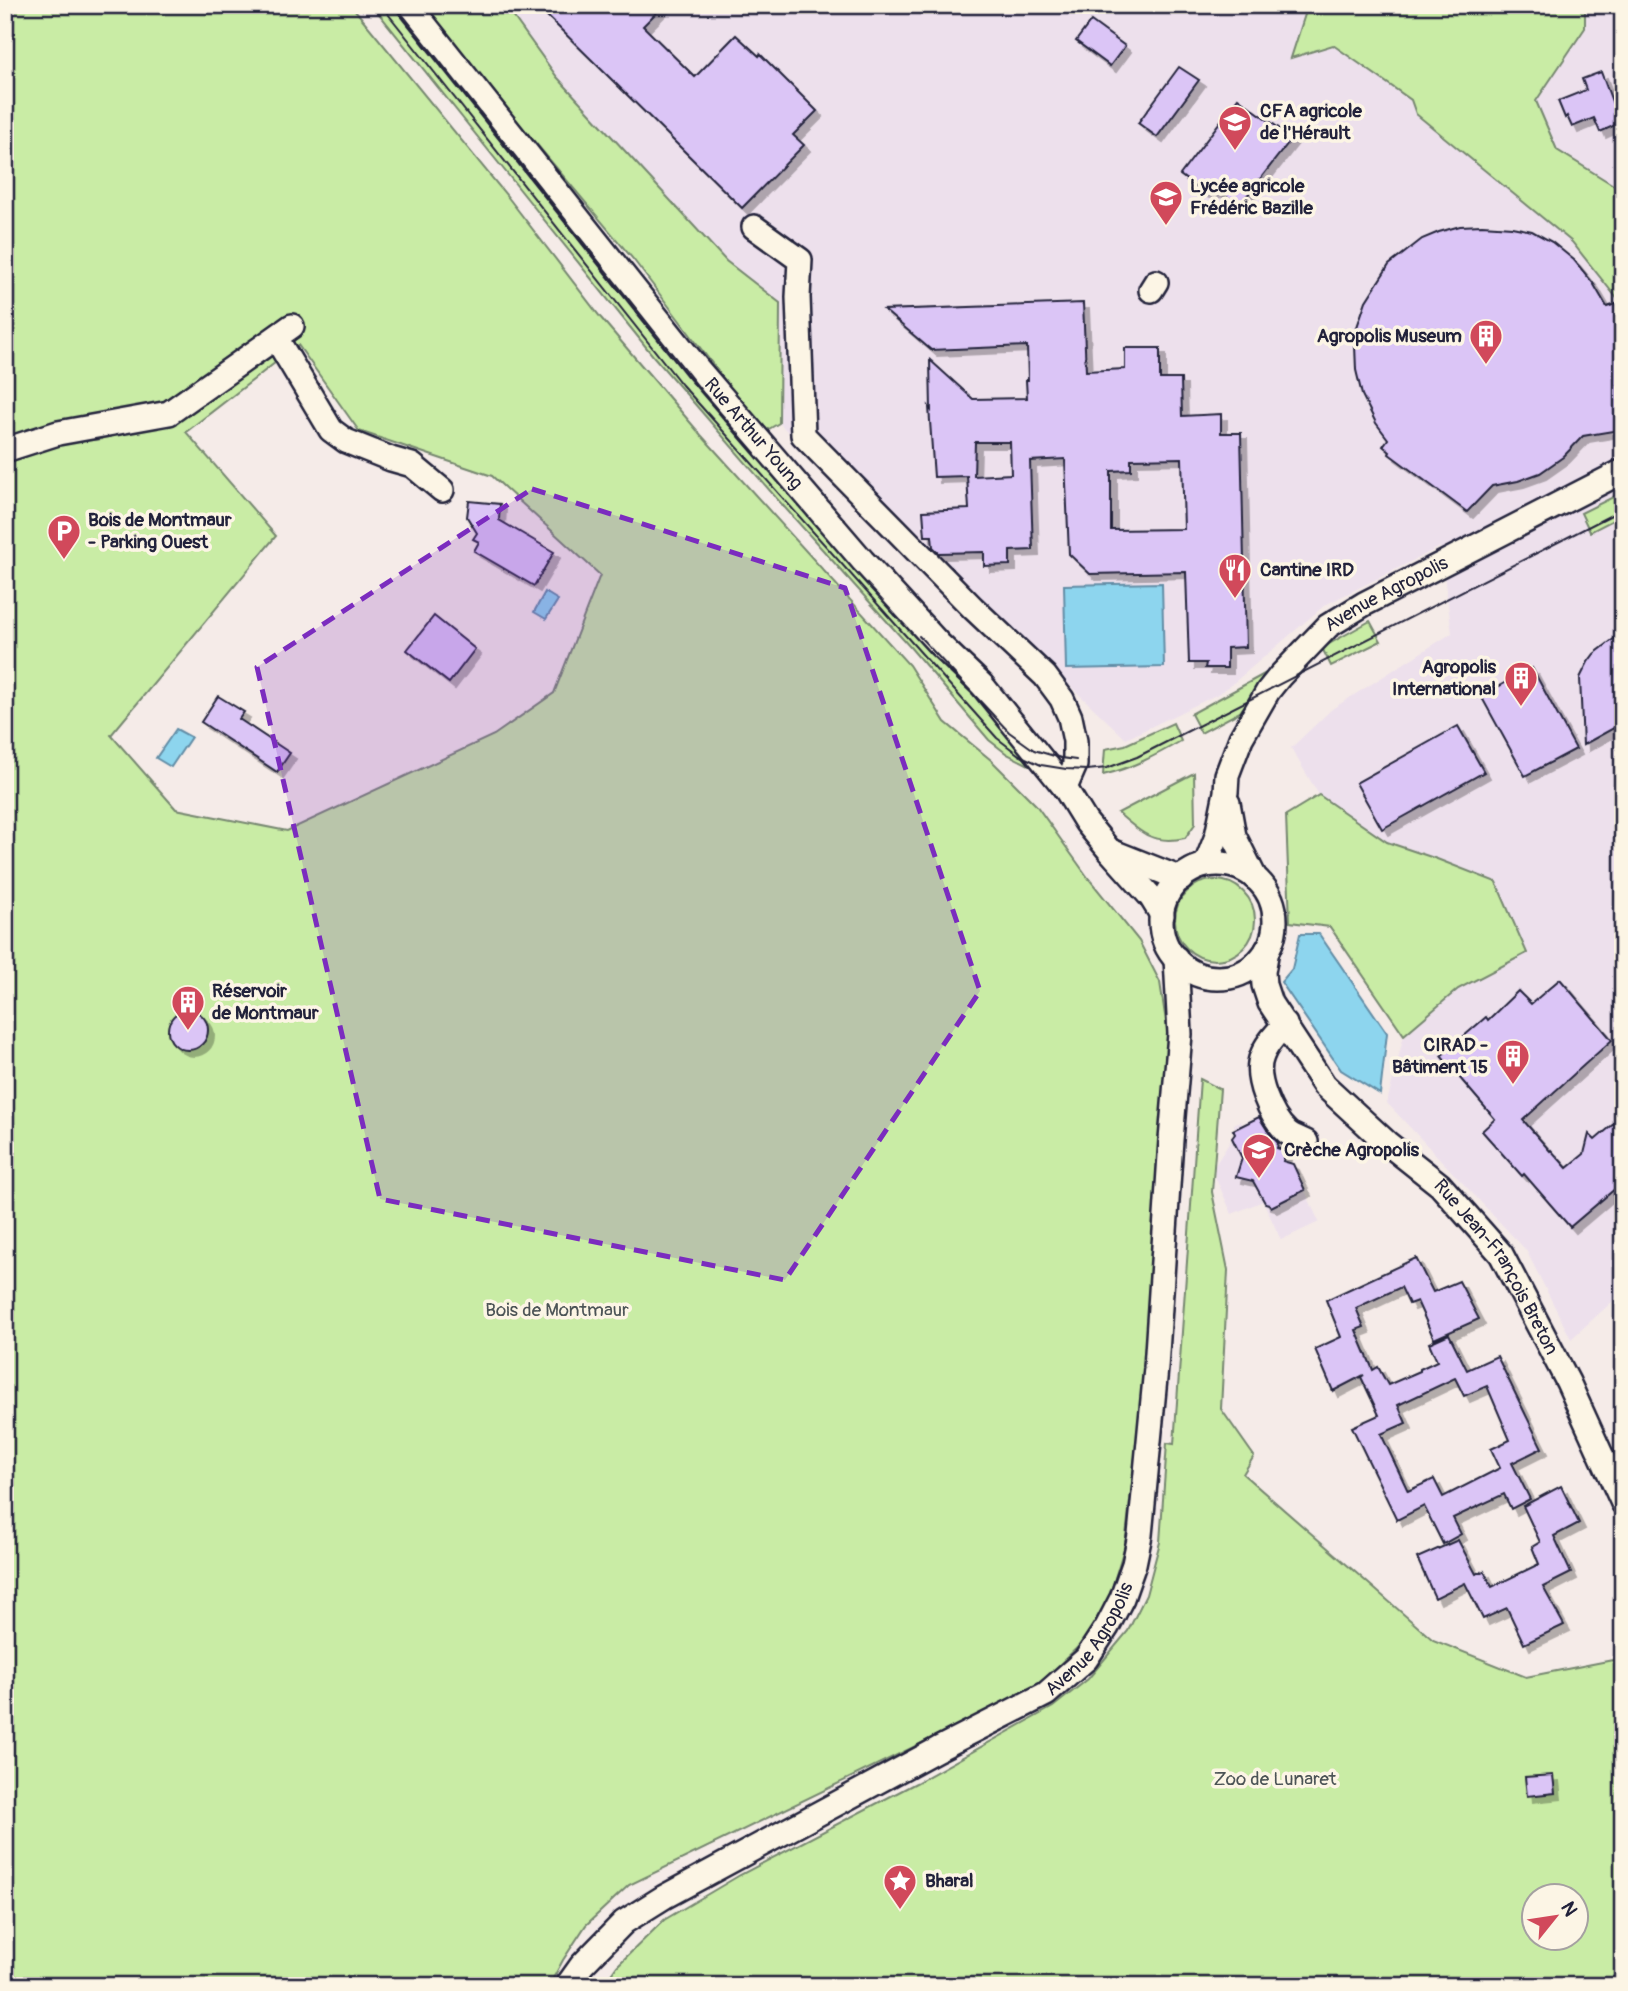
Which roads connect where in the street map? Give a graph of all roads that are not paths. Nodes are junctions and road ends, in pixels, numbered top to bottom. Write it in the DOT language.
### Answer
graph roads {
  1 [pos="409,5"];
  2 [pos="754,227"];
  3 [pos="5,450"];
  4 [pos="1623,471"];
  5 [pos="442,490"];
  6 [pos="1065,788"];
  7 [pos="1226,792"];
  8 [pos="1109,850"];
  9 [pos="1206,864"];
  10 [pos="1255,878"];
  11 [pos="1181,879"];
  12 [pos="1162,915"];
  13 [pos="1267,950"];
  14 [pos="1176,958"];
  15 [pos="1203,976"];
  16 [pos="1231,976"];
  17 [pos="1270,1003"];
  18 [pos="1180,1017"];
  19 [pos="1285,1024"];
  20 [pos="1306,1142"];
  21 [pos="1623,1503"];
  22 [pos="567,1986"];
  1 -- 6 [label="street, Rue Arthur Young"];
  2 -- 6 [label="street"];
  3 -- 5 [label="street"];
  4 -- 7 [label="street, Avenue Agropolis"];
  6 -- 8 [label="street, Rue Arthur Young"];
  7 -- 9 [label="street, Avenue Agropolis"];
  7 -- 10 [label="street, Avenue Agropolis"];
  8 -- 11 [label="street, Rue Arthur Young"];
  8 -- 12 [label="street, Rue Arthur Young"];
  9 -- 10 [label="street"];
  9 -- 11 [label="street"];
  10 -- 13 [label="street"];
  11 -- 12 [label="street"];
  12 -- 14 [label="street"];
  13 -- 16 [label="street"];
  13 -- 17 [label="street, Rue Jean-François Breton"];
  14 -- 15 [label="street"];
  14 -- 18 [label="street, Avenue Agropolis"];
  15 -- 16 [label="street"];
  15 -- 18 [label="street, Avenue Agropolis"];
  16 -- 17 [label="street, Rue Jean-François Breton"];
  17 -- 19 [label="street, Rue Jean-François Breton"];
  18 -- 22 [label="street, Avenue Agropolis"];
  19 -- 20 [label="street"];
  19 -- 21 [label="street, Rue Jean-François Breton"];
}
